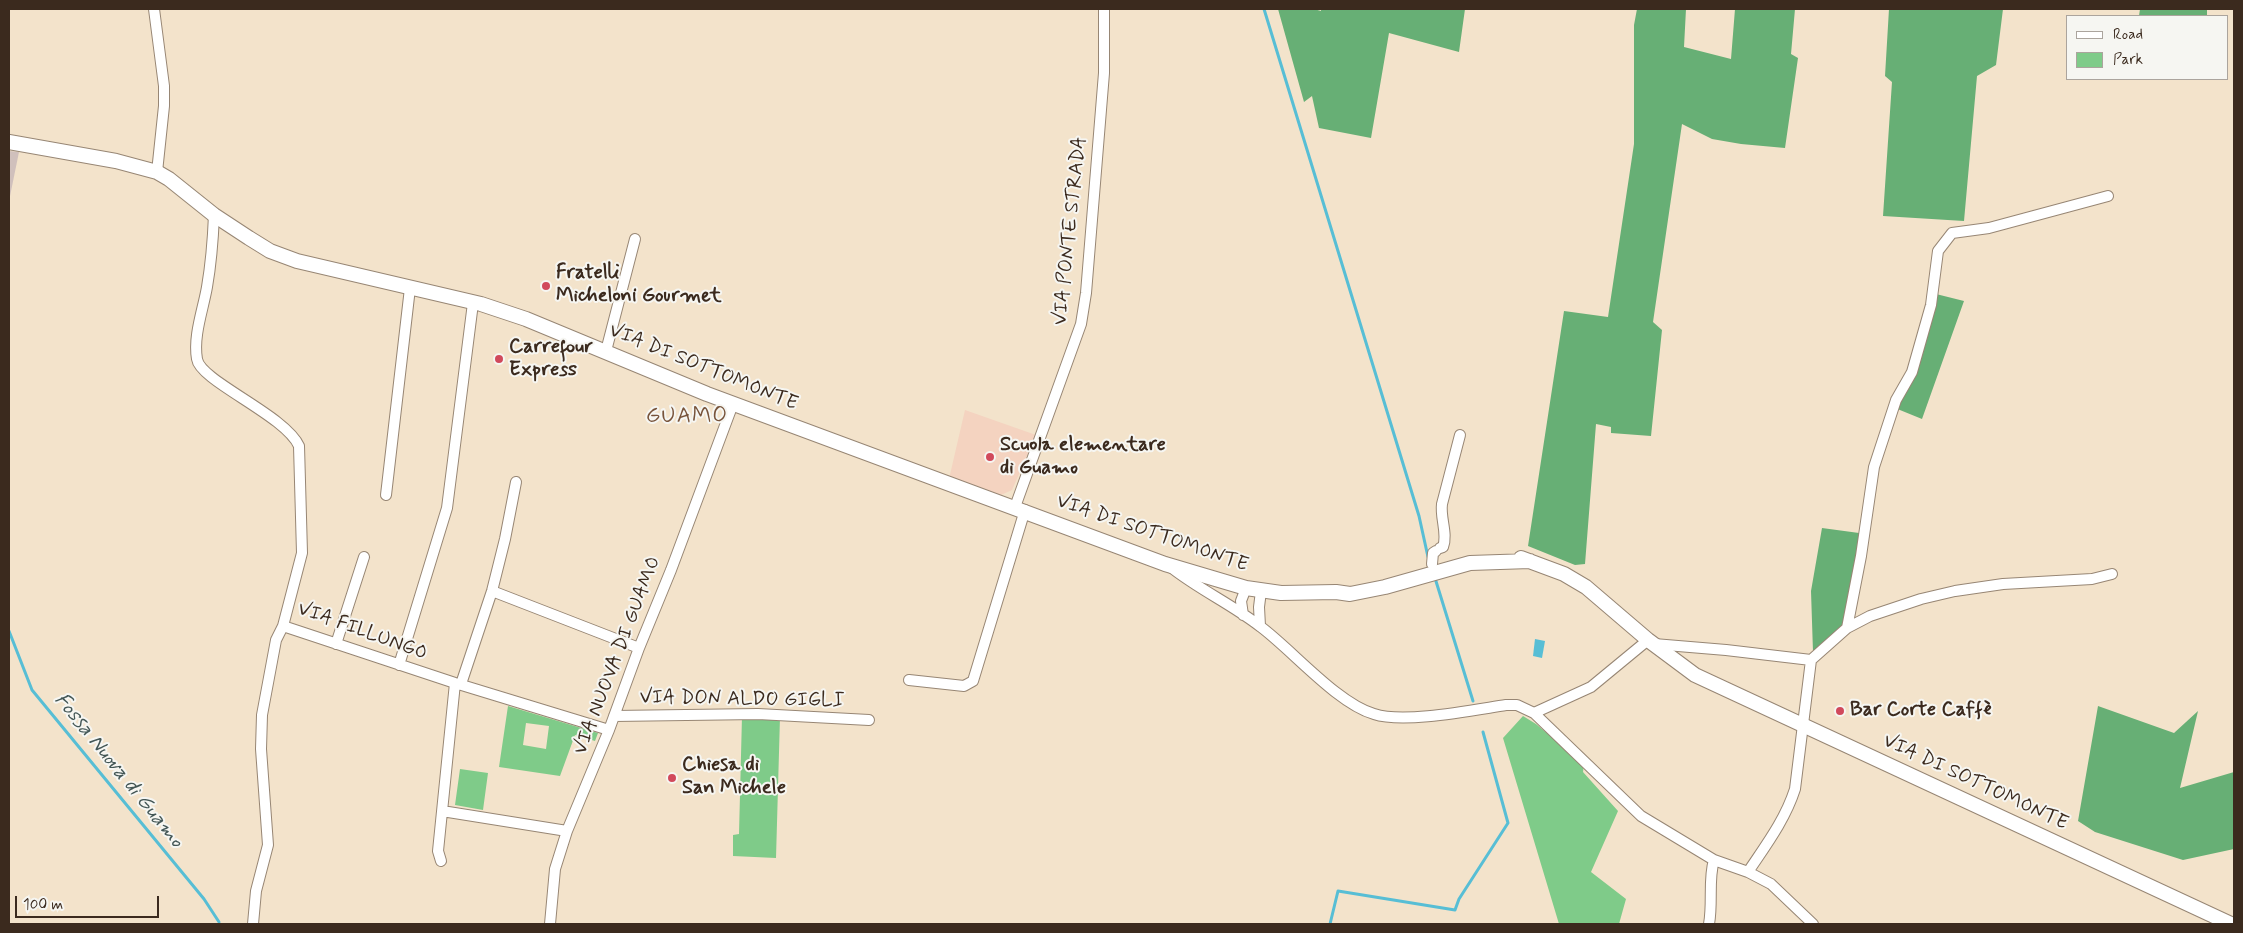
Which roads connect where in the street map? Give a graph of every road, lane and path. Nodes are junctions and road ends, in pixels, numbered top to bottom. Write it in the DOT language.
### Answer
graph roads {
  1 [pos="154,9"];
  2 [pos="1104,9"];
  3 [pos="9,142"];
  4 [pos="157,172"];
  5 [pos="2108,196"];
  6 [pos="214,215"];
  7 [pos="636,240"];
  8 [pos="410,288"];
  9 [pos="473,303"];
  10 [pos="606,352"];
  11 [pos="733,404"];
  12 [pos="1460,435"];
  13 [pos="516,482"];
  14 [pos="386,495"];
  15 [pos="1020,509"];
  16 [pos="1436,554"];
  17 [pos="364,557"];
  18 [pos="1530,561"];
  19 [pos="1167,564"];
  20 [pos="2112,574"];
  21 [pos="1246,588"];
  22 [pos="492,591"];
  23 [pos="1262,591"];
  24 [pos="1336,592"];
  25 [pos="1243,615"];
  26 [pos="283,626"];
  27 [pos="1260,626"];
  28 [pos="1847,628"];
  29 [pos="1651,642"];
  30 [pos="336,644"];
  31 [pos="639,648"];
  32 [pos="1811,660"];
  33 [pos="400,665"];
  34 [pos="909,680"];
  35 [pos="458,684"];
  36 [pos="1534,713"];
  37 [pos="614,716"];
  38 [pos="869,720"];
  39 [pos="1804,725"];
  40 [pos="610,730"];
  41 [pos="442,811"];
  42 [pos="568,832"];
  43 [pos="1714,860"];
  44 [pos="441,861"];
  45 [pos="1748,872"];
  46 [pos="252,924"];
  47 [pos="550,924"];
  48 [pos="1709,924"];
  49 [pos="1813,924"];
  50 [pos="2231,924"];
  1 -- 4 [label="street"];
  2 -- 15 [label="street, VIA PONTE STRADA"];
  3 -- 4 [label="main road, VIA DI SOTTOMONTE"];
  4 -- 6 [label="main road, VIA DI SOTTOMONTE"];
  5 -- 28 [label="street"];
  6 -- 8 [label="main road, VIA DI SOTTOMONTE"];
  6 -- 26 [label="street, VIA FILLUNGO"];
  7 -- 10 [label="street"];
  8 -- 9 [label="main road, VIA DI SOTTOMONTE"];
  8 -- 14 [label="street"];
  9 -- 10 [label="main road, VIA DI SOTTOMONTE"];
  9 -- 33 [label="street"];
  10 -- 11 [label="main road, VIA DI SOTTOMONTE"];
  11 -- 15 [label="main road, VIA DI SOTTOMONTE"];
  11 -- 31 [label="street, VIA NUOVA DI GUAMO"];
  12 -- 16 [label="street"];
  13 -- 22 [label="street"];
  15 -- 19 [label="main road, VIA DI SOTTOMONTE"];
  15 -- 34 [label="street, VIA PONTE STRADA"];
  16 -- 18 [label="main road, VIA DI SOTTOMONTE"];
  16 -- 24 [label="main road, VIA DI SOTTOMONTE"];
  17 -- 30 [label="street"];
  18 -- 24 [label="main road, VIA DI SOTTOMONTE"];
  18 -- 29 [label="main road, VIA DI SOTTOMONTE"];
  19 -- 21 [label="main road, VIA DI SOTTOMONTE"];
  19 -- 25 [label="street"];
  20 -- 28 [label="street"];
  21 -- 23 [label="main road, VIA DI SOTTOMONTE"];
  21 -- 25 [label="street"];
  22 -- 31 [label="street"];
  22 -- 35 [label="street"];
  23 -- 24 [label="main road, VIA DI SOTTOMONTE"];
  23 -- 27 [label="street"];
  25 -- 27 [label="street"];
  26 -- 30 [label="street, VIA FILLUNGO"];
  26 -- 46 [label="street"];
  27 -- 36 [label="street"];
  28 -- 32 [label="street"];
  29 -- 32 [label="street"];
  29 -- 36 [label="street"];
  29 -- 39 [label="main road, VIA DI SOTTOMONTE"];
  30 -- 33 [label="street, VIA FILLUNGO"];
  31 -- 37 [label="street, VIA NUOVA DI GUAMO"];
  32 -- 39 [label="street"];
  33 -- 35 [label="street, VIA FILLUNGO"];
  35 -- 40 [label="street, VIA FILLUNGO"];
  35 -- 41 [label="street"];
  36 -- 43 [label="street"];
  37 -- 38 [label="street, VIA DON ALDO GIGLI"];
  37 -- 40 [label="street, VIA NUOVA DI GUAMO"];
  39 -- 45 [label="street"];
  39 -- 50 [label="main road, VIA DI SOTTOMONTE"];
  40 -- 42 [label="street, VIA NUOVA DI GUAMO"];
  41 -- 42 [label="street"];
  41 -- 44 [label="street"];
  42 -- 47 [label="street, VIA NUOVA DI GUAMO"];
  43 -- 45 [label="street"];
  43 -- 48 [label="street"];
  45 -- 49 [label="street"];
}
